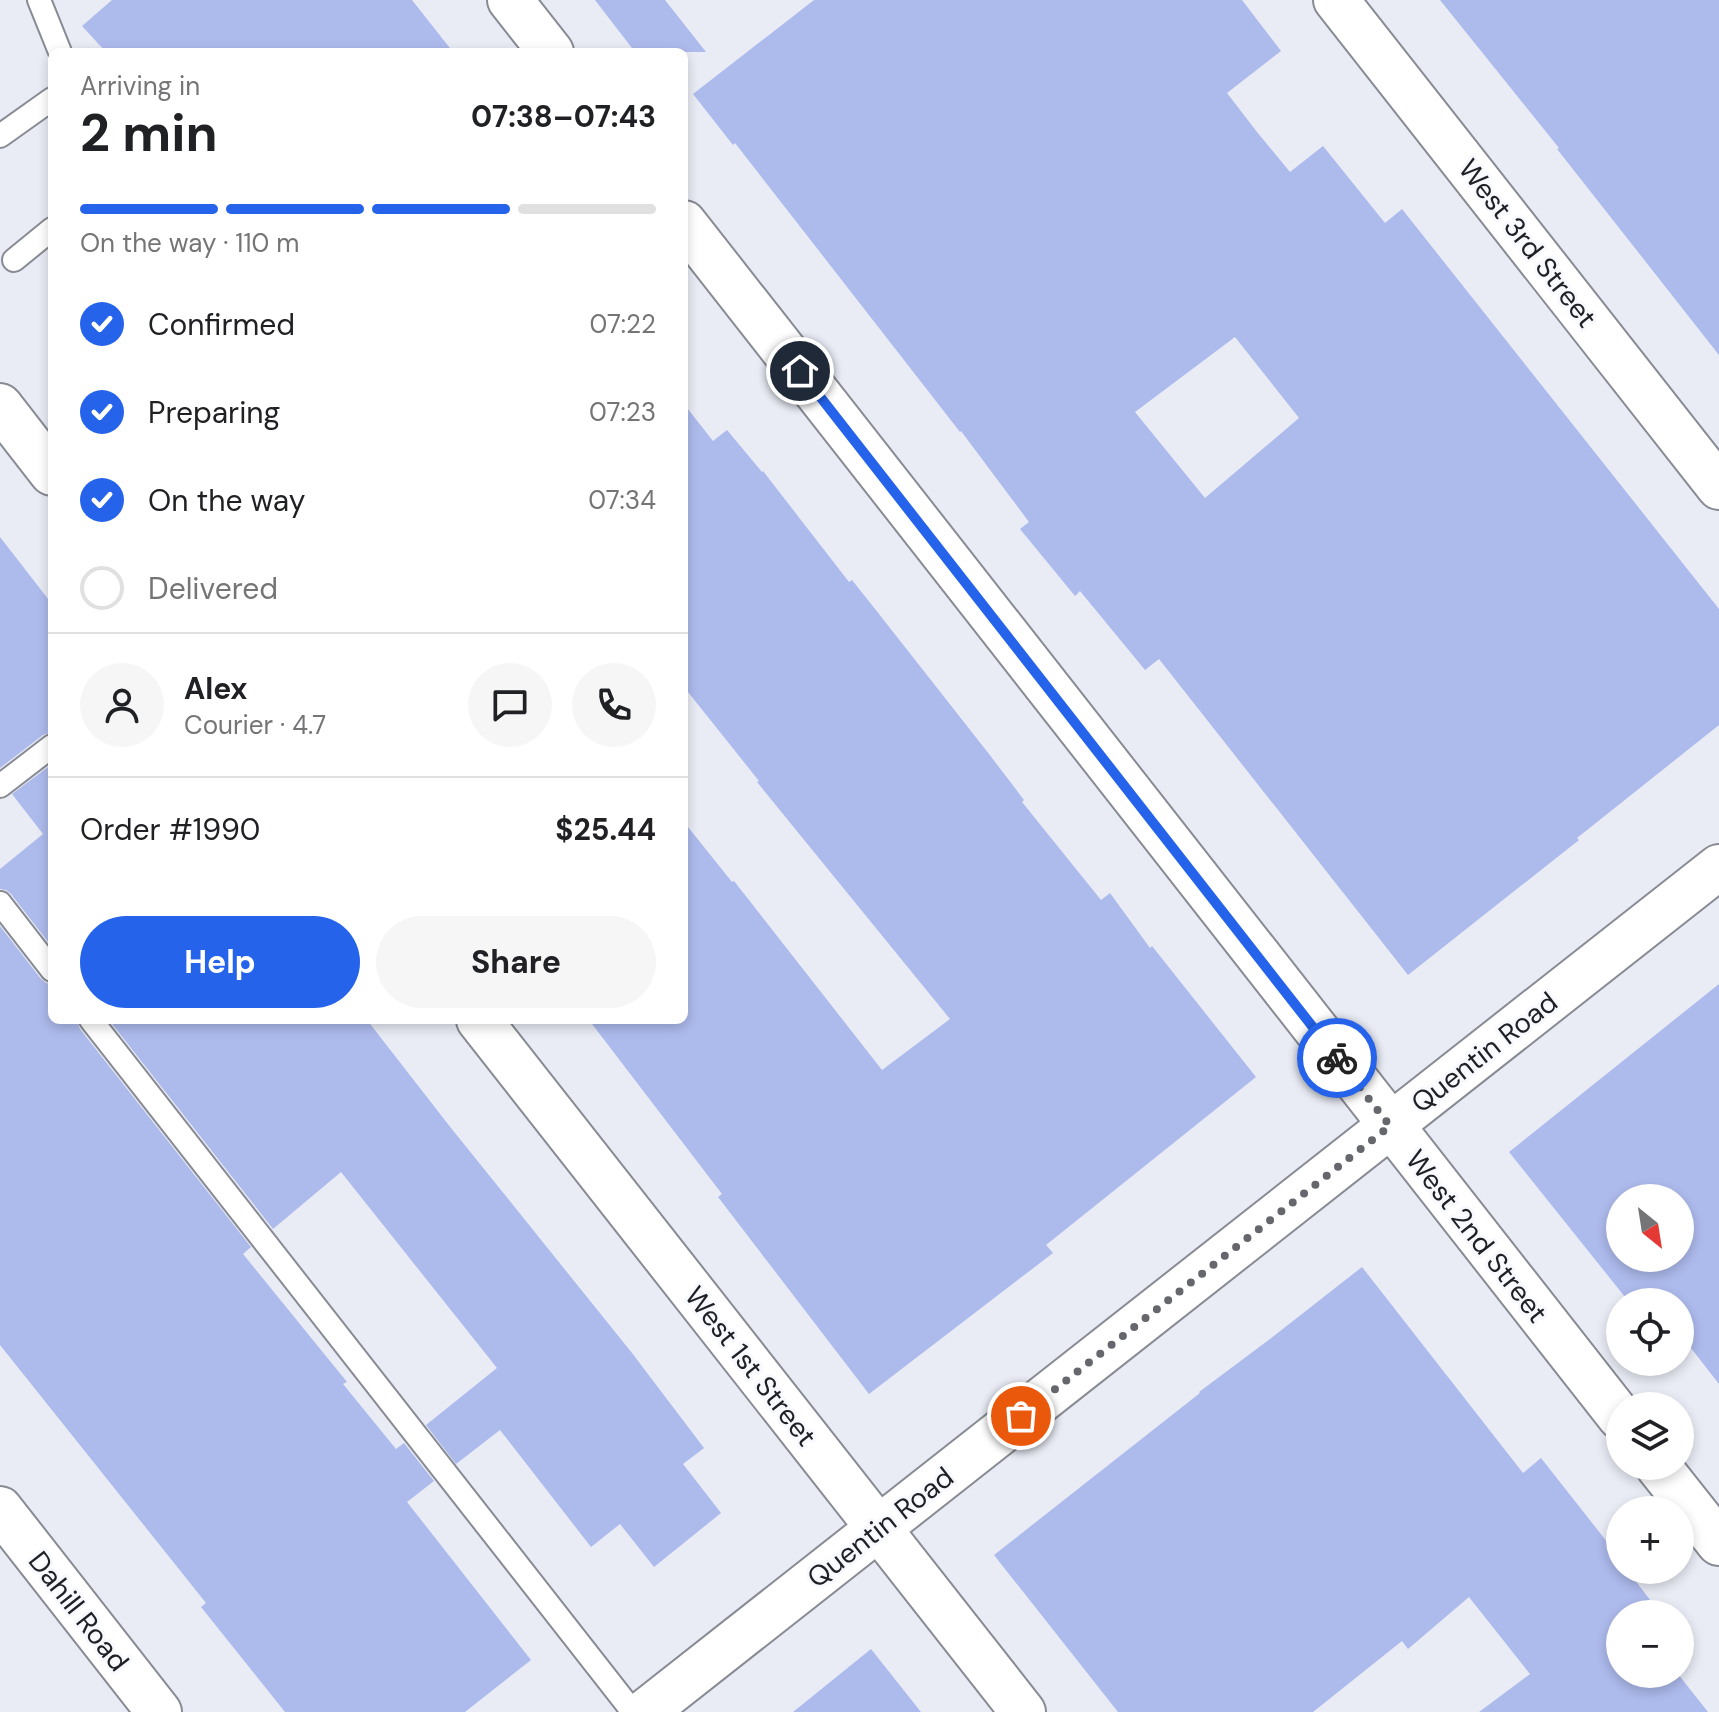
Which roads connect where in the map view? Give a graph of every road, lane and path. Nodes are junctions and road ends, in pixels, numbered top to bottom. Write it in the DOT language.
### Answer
graph roads {
  1 [pos="39,0"];
  2 [pos="510,0"];
  3 [pos="1336,0"];
  4 [pos="58,48"];
  5 [pos="548,48"];
  6 [pos="48,102"];
  7 [pos="0,136"];
  8 [pos="688,228"];
  9 [pos="48,232"];
  10 [pos="14,260"];
  11 [pos="0,406"];
  12 [pos="48,468"];
  13 [pos="1719,487"];
  14 [pos="48,749"];
  15 [pos="0,786"];
  16 [pos="1719,867"];
  17 [pos="0,903"];
  18 [pos="48,965"];
  19 [pos="94,1024"];
  20 [pos="482,1024"];
  21 [pos="1390,1126"];
  22 [pos="1606,1399"];
  23 [pos="1669,1480"];
  24 [pos="0,1509"];
  25 [pos="879,1529"];
  26 [pos="1719,1543"];
  27 [pos="159,1712"];
  28 [pos="633,1712"];
  29 [pos="645,1712"];
  30 [pos="1023,1712"];
  1 -- 4 [label="lane"];
  2 -- 5 [label="street"];
  3 -- 13 [label="street, West 3rd Street"];
  6 -- 7 [label="lane"];
  8 -- 21 [label="street, West 2nd Street"];
  9 -- 10 [label="lane"];
  11 -- 12 [label="street"];
  14 -- 15 [label="lane"];
  16 -- 21 [label="street, Quentin Road"];
  17 -- 18 [label="lane"];
  19 -- 28 [label="lane"];
  20 -- 25 [label="street, West 1st Street"];
  21 -- 22 [label="street, West 2nd Street"];
  21 -- 25 [label="street, Quentin Road"];
  23 -- 26 [label="street"];
  24 -- 27 [label="street, Dahill Road"];
  25 -- 29 [label="street, Quentin Road"];
  25 -- 30 [label="street, West 1st Street"];
}
